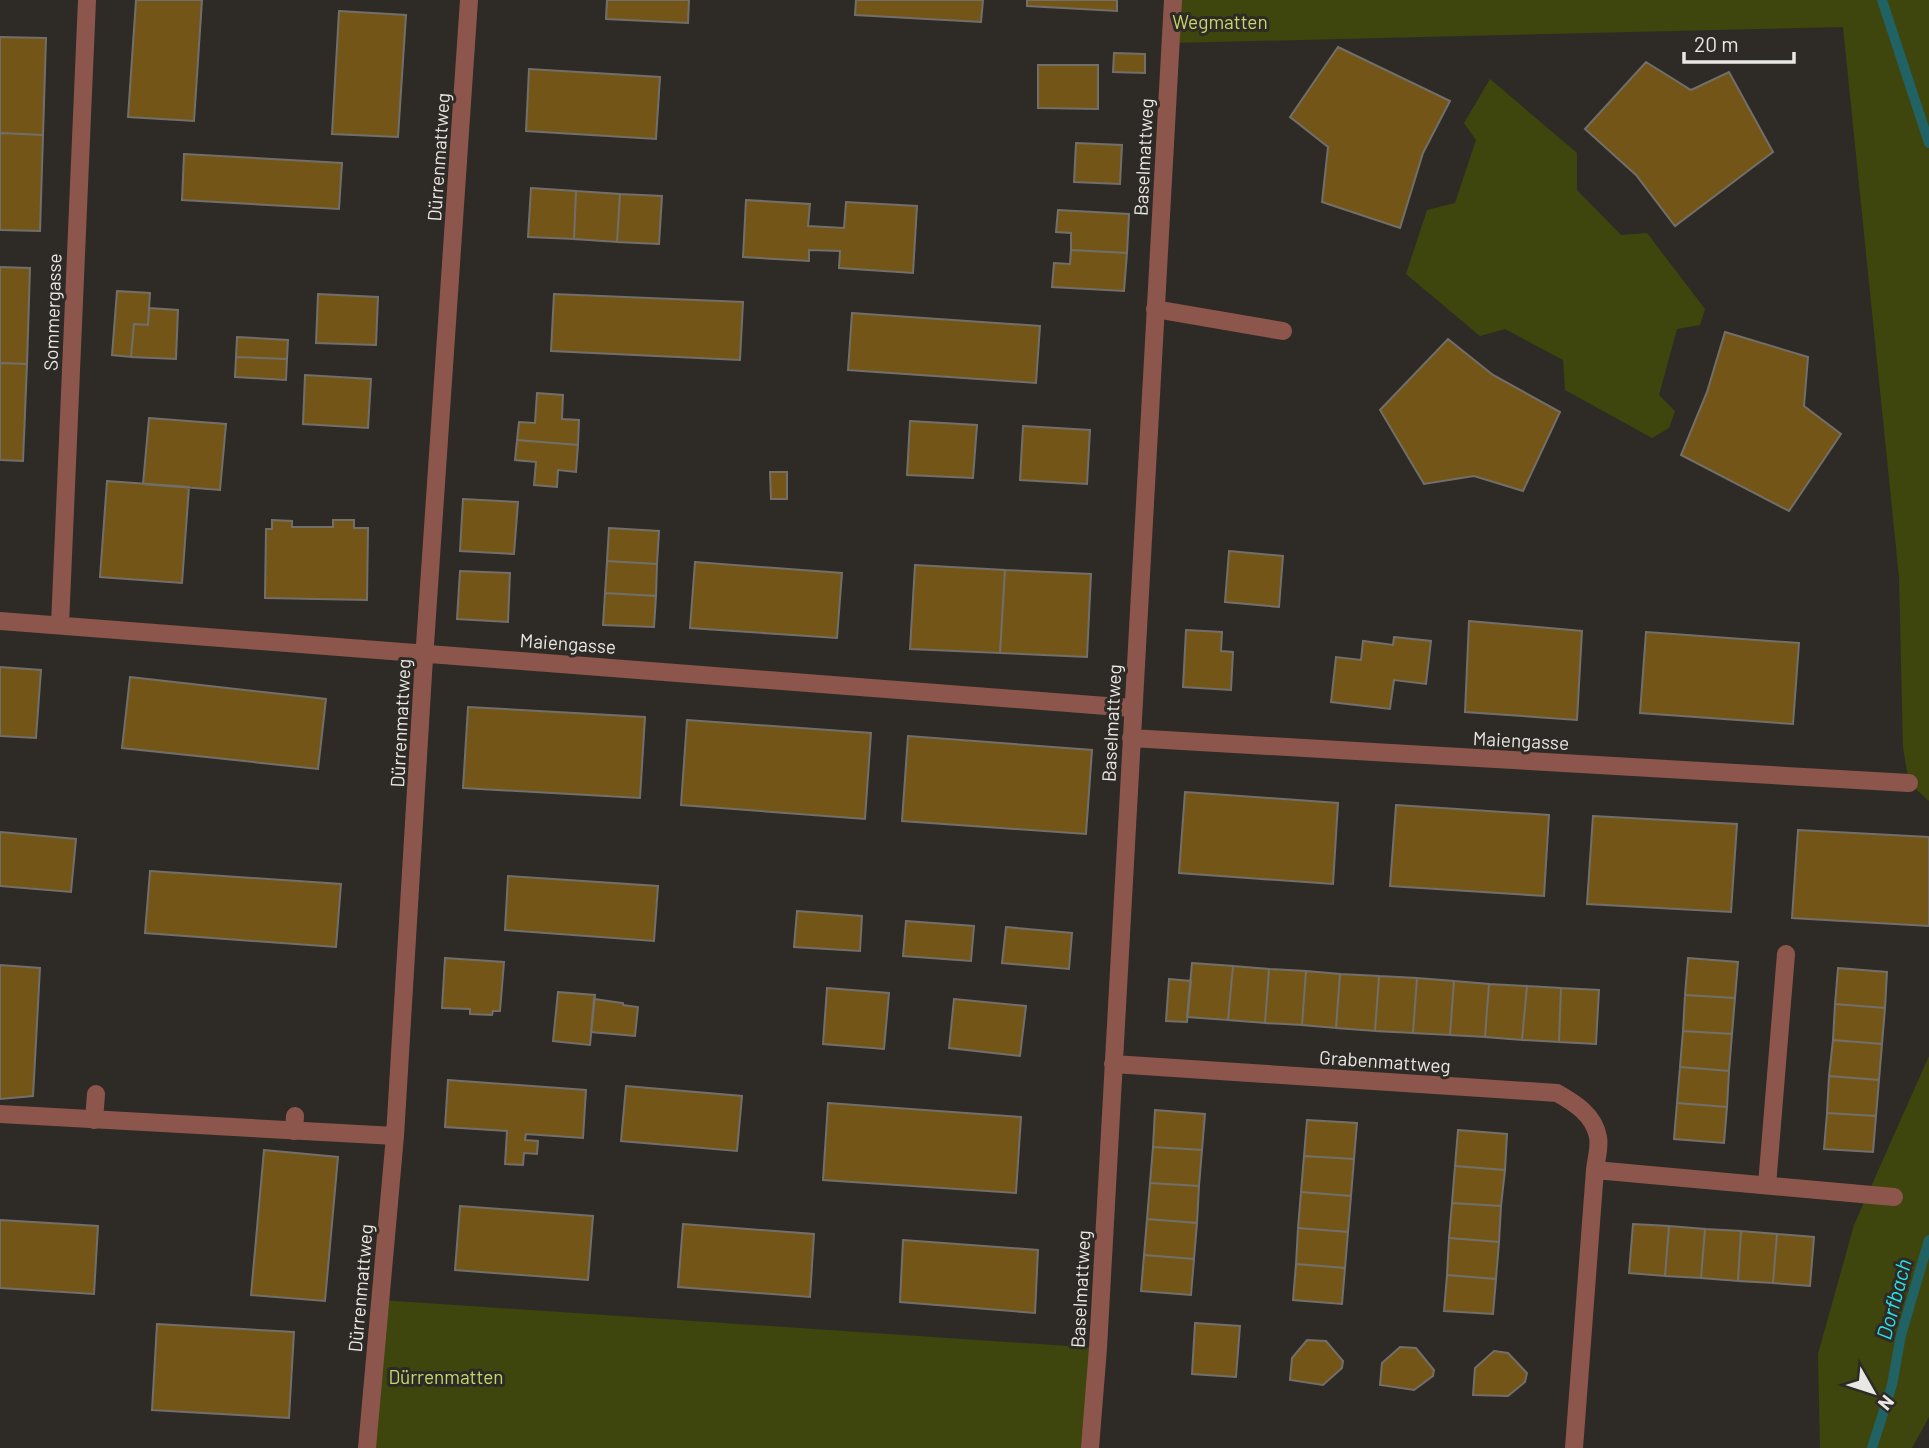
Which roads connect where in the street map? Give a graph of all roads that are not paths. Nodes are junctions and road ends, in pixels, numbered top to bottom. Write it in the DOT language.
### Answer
graph roads {
  1 [pos="87,0"];
  2 [pos="469,0"];
  3 [pos="1173,0"];
  4 [pos="1155,309"];
  5 [pos="1283,331"];
  6 [pos="0,621"];
  7 [pos="60,625"];
  8 [pos="425,653"];
  9 [pos="1132,708"];
  10 [pos="1131,738"];
  11 [pos="1909,783"];
  12 [pos="1786,954"];
  13 [pos="1113,1064"];
  14 [pos="96,1094"];
  15 [pos="0,1114"];
  16 [pos="94,1120"];
  17 [pos="395,1136"];
  18 [pos="1595,1170"];
  19 [pos="1767,1185"];
  20 [pos="1895,1197"];
  21 [pos="367,1448"];
  22 [pos="1090,1448"];
  23 [pos="1574,1448"];
  1 -- 7 [label="street, Sommergasse"];
  2 -- 8 [label="street, Dürrenmattweg"];
  3 -- 4 [label="street, Baselmattweg"];
  4 -- 5 [label="street"];
  4 -- 9 [label="street, Baselmattweg"];
  6 -- 7 [label="street, Maiengasse"];
  7 -- 8 [label="street, Maiengasse"];
  8 -- 9 [label="street, Maiengasse"];
  8 -- 17 [label="street, Dürrenmattweg"];
  9 -- 10 [label="street, Baselmattweg"];
  10 -- 11 [label="street, Maiengasse"];
  10 -- 13 [label="street, Baselmattweg"];
  12 -- 19 [label="street"];
  13 -- 18 [label="street, Grabenmattweg"];
  13 -- 22 [label="street, Baselmattweg"];
  14 -- 16 [label="street"];
  15 -- 16 [label="street"];
  16 -- 17 [label="street"];
  17 -- 21 [label="street, Dürrenmattweg"];
  18 -- 19 [label="street"];
  18 -- 23 [label="street, Grabenmattweg"];
  19 -- 20 [label="street"];
}
